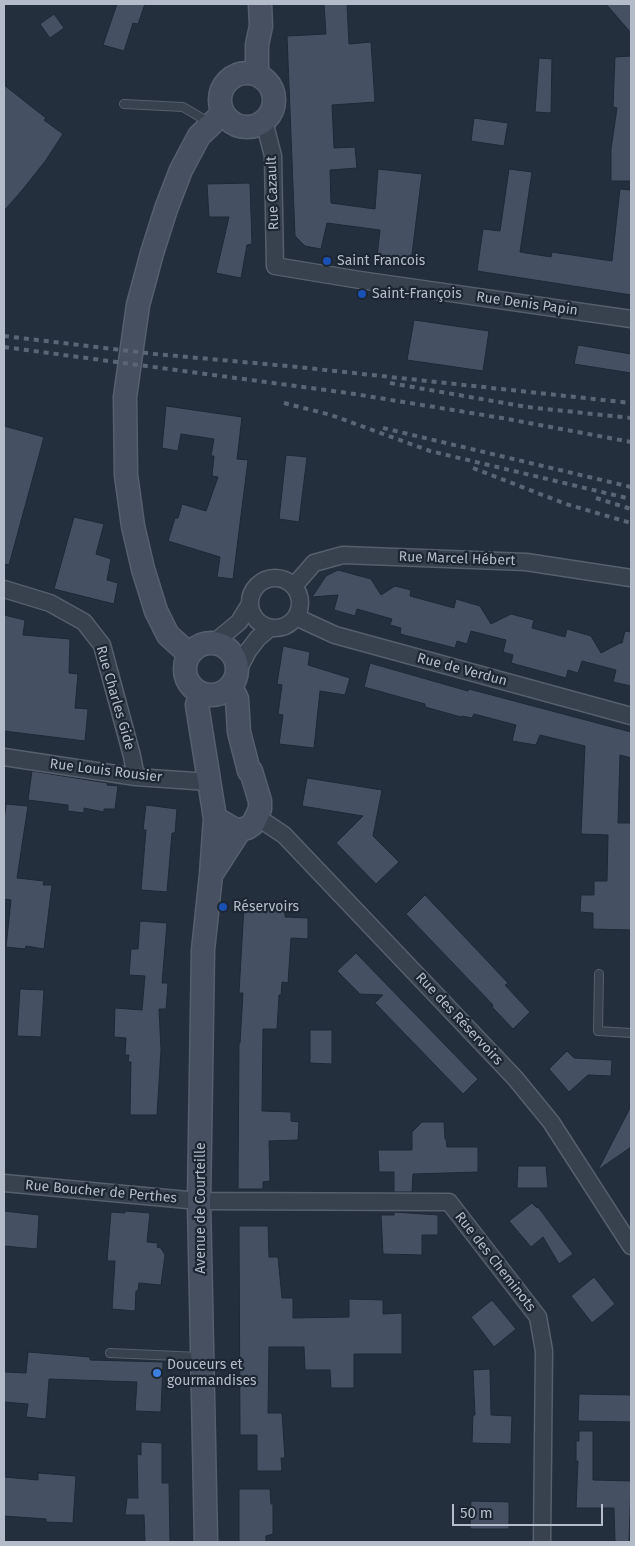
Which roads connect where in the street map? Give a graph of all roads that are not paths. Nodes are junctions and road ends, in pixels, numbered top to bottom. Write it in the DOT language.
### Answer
graph roads {
  1 [pos="260,4"];
  2 [pos="257,74"];
  3 [pos="124,104"];
  4 [pos="217,118"];
  5 [pos="264,121"];
  6 [pos="275,266"];
  7 [pos="631,319"];
  8 [pos="631,578"];
  9 [pos="294,586"];
  10 [pos="4,589"];
  11 [pos="250,604"];
  12 [pos="296,617"];
  13 [pos="270,628"];
  14 [pos="215,642"];
  15 [pos="189,654"];
  16 [pos="234,678"];
  17 [pos="201,693"];
  18 [pos="631,716"];
  19 [pos="4,757"];
  20 [pos="136,776"];
  21 [pos="208,782"];
  22 [pos="215,818"];
  23 [pos="249,823"];
  24 [pos="211,875"];
  25 [pos="599,974"];
  26 [pos="631,1032"];
  27 [pos="4,1183"];
  28 [pos="199,1201"];
  29 [pos="631,1246"];
  30 [pos="110,1353"];
  31 [pos="202,1357"];
  32 [pos="206,1542"];
  33 [pos="542,1542"];
  1 -- 2 [label="street"];
  2 -- 4 [label="street"];
  2 -- 5 [label="street"];
  3 -- 4 [label="lane"];
  4 -- 5 [label="street"];
  4 -- 15 [label="street"];
  5 -- 6 [label="street, Rue Cazault"];
  6 -- 7 [label="street, Rue Denis Papin"];
  8 -- 9 [label="street, Rue Marcel Hébert"];
  9 -- 11 [label="street"];
  9 -- 12 [label="street"];
  10 -- 20 [label="street, Rue Charles Gide"];
  11 -- 13 [label="street"];
  11 -- 14 [label="street"];
  12 -- 13 [label="street"];
  12 -- 18 [label="street, Rue de Verdun"];
  13 -- 16 [label="street"];
  14 -- 15 [label="street"];
  14 -- 16 [label="street"];
  15 -- 17 [label="street"];
  16 -- 17 [label="street"];
  16 -- 23 [label="street"];
  17 -- 21 [label="street, Avenue de Courteille"];
  19 -- 20 [label="street, Rue Louis Rousier"];
  20 -- 21 [label="street, Rue Louis Rousier"];
  21 -- 22 [label="street, Avenue de Courteille"];
  22 -- 23 [label="street"];
  22 -- 24 [label="street, Avenue de Courteille"];
  23 -- 24 [label="street, Avenue de Courteille"];
  23 -- 29 [label="street, Rue des Réservoirs"];
  24 -- 28 [label="street, Avenue de Courteille"];
  25 -- 26 [label="lane"];
  27 -- 28 [label="street, Rue Boucher de Perthes"];
  28 -- 31 [label="street, Avenue de Courteille"];
  28 -- 33 [label="street, Rue des Cheminots"];
  30 -- 31 [label="lane"];
  31 -- 32 [label="street, Avenue de Courteille"];
}
